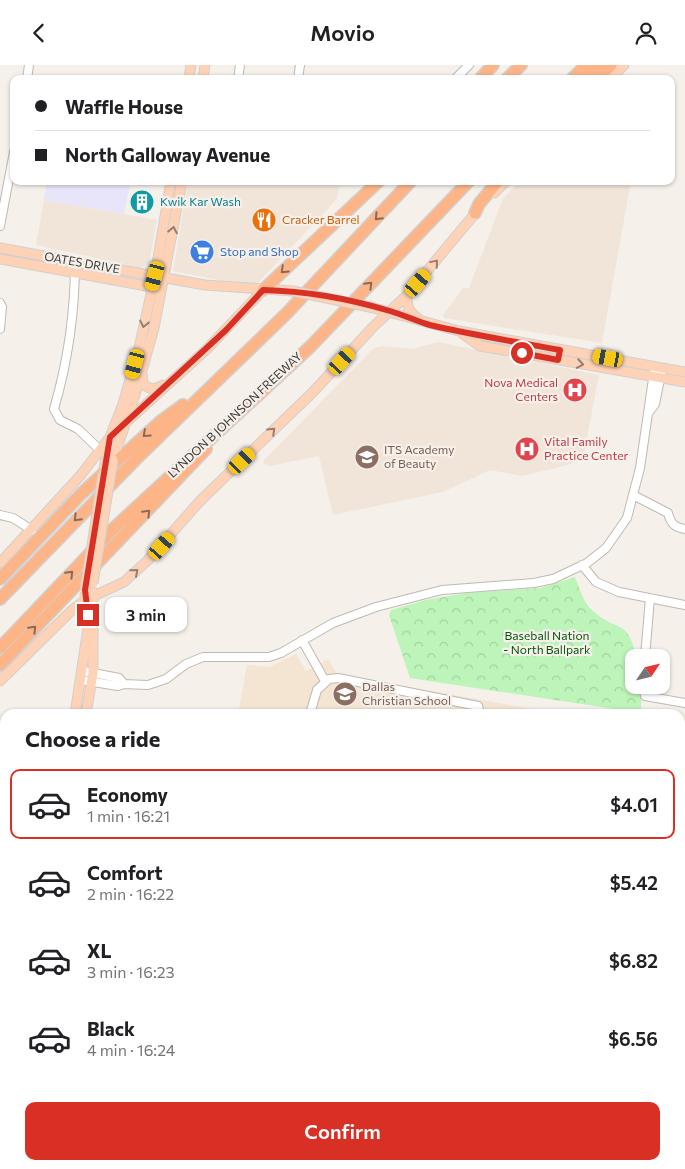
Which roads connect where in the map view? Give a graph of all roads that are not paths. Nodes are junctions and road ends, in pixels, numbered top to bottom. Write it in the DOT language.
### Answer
graph roads {
  1 [pos="468,65"];
  2 [pos="494,65"];
  3 [pos="520,65"];
  4 [pos="586,65"];
  5 [pos="598,65"];
  6 [pos="611,65"];
  7 [pos="624,65"];
  8 [pos="459,75"];
  9 [pos="484,75"];
  10 [pos="511,75"];
  11 [pos="576,75"];
  12 [pos="587,75"];
  13 [pos="601,75"];
  14 [pos="614,75"];
  15 [pos="10,173"];
  16 [pos="170,185"];
  17 [pos="180,185"];
  18 [pos="375,185"];
  19 [pos="407,185"];
  20 [pos="465,185"];
  21 [pos="495,185"];
  22 [pos="502,185"];
  23 [pos="475,213"];
  24 [pos="0,226"];
  25 [pos="0,248"];
  26 [pos="0,259"];
  27 [pos="75,262"];
  28 [pos="75,273"];
  29 [pos="155,276"];
  30 [pos="164,278"];
  31 [pos="152,287"];
  32 [pos="163,289"];
  33 [pos="263,290"];
  34 [pos="407,295"];
  35 [pos="1,306"];
  36 [pos="389,311"];
  37 [pos="427,324"];
  38 [pos="0,329"];
  39 [pos="459,331"];
  40 [pos="560,350"];
  41 [pos="558,360"];
  42 [pos="142,367"];
  43 [pos="658,372"];
  44 [pos="685,372"];
  45 [pos="174,379"];
  46 [pos="685,382"];
  47 [pos="213,383"];
  48 [pos="124,423"];
  49 [pos="226,426"];
  50 [pos="110,437"];
  51 [pos="101,451"];
  52 [pos="92,462"];
  53 [pos="107,466"];
  54 [pos="634,496"];
  55 [pos="0,515"];
  56 [pos="685,529"];
  57 [pos="32,530"];
  58 [pos="0,563"];
  59 [pos="582,565"];
  60 [pos="0,579"];
  61 [pos="88,596"];
  62 [pos="650,598"];
  63 [pos="0,599"];
  64 [pos="685,605"];
  65 [pos="71,611"];
  66 [pos="88,615"];
  67 [pos="302,640"];
  68 [pos="0,648"];
  69 [pos="647,649"];
  70 [pos="0,665"];
  71 [pos="82,676"];
  72 [pos="92,678"];
  73 [pos="0,681"];
  74 [pos="325,681"];
  75 [pos="645,694"];
  76 [pos="685,703"];
  77 [pos="76,709"];
  78 [pos="87,709"];
  79 [pos="311,709"];
  80 [pos="479,709"];
  1 -- 8 [label="street"];
  2 -- 9 [label="highway"];
  3 -- 10 [label="highway"];
  4 -- 11 [label="highway"];
  5 -- 12 [label="highway"];
  6 -- 13 [label="highway"];
  7 -- 14 [label="main road"];
  15 -- 24 [label="street"];
  16 -- 29 [label="main road"];
  30 -- 17 [label="main road, one-way"];
  18 -- 33 [label="highway, one-way"];
  19 -- 47 [label="highway, one-way"];
  49 -- 20 [label="highway, LYNDON B JOHNSON FREEWAY, one-way"];
  21 -- 23 [label="highway"];
  22 -- 23 [label="main road"];
  34 -- 23 [label="main road, one-way"];
  25 -- 27 [label="main road, OATES DRIVE"];
  26 -- 28 [label="main road, OATES DRIVE"];
  27 -- 28 [label="street"];
  27 -- 29 [label="main road, OATES DRIVE"];
  28 -- 31 [label="main road, OATES DRIVE"];
  28 -- 51 [label="street"];
  29 -- 30 [label="main road, OATES DRIVE"];
  29 -- 31 [label="main road"];
  30 -- 32 [label="main road"];
  30 -- 33 [label="main road, OATES DRIVE"];
  31 -- 32 [label="main road, OATES DRIVE"];
  31 -- 50 [label="main road, one-way"];
  32 -- 42 [label="main road"];
  33 -- 36 [label="main road, OATES DRIVE, bridge"];
  33 -- 45 [label="main road"];
  34 -- 36 [label="main road"];
  34 -- 37 [label="main road"];
  35 -- 38 [label="street"];
  36 -- 37 [label="main road, OATES DRIVE"];
  61 -- 36 [label="main road, one-way"];
  37 -- 39 [label="main road, OATES DRIVE"];
  39 -- 40 [label="main road, OATES DRIVE"];
  39 -- 41 [label="main road, OATES DRIVE"];
  40 -- 41 [label="main road"];
  40 -- 43 [label="main road, OATES DRIVE"];
  41 -- 43 [label="main road, OATES DRIVE, one-way"];
  42 -- 45 [label="main road"];
  42 -- 48 [label="main road"];
  43 -- 44 [label="main road, OATES DRIVE"];
  43 -- 46 [label="main road, OATES DRIVE"];
  43 -- 54 [label="street"];
  45 -- 48 [label="main road"];
  47 -- 60 [label="highway, one-way"];
  47 -- 63 [label="highway, one-way"];
  48 -- 50 [label="main road"];
  48 -- 53 [label="main road"];
  68 -- 49 [label="highway, LYNDON B JOHNSON FREEWAY, one-way"];
  70 -- 49 [label="highway, one-way"];
  50 -- 51 [label="main road"];
  50 -- 53 [label="main road"];
  51 -- 52 [label="main road"];
  52 -- 53 [label="main road"];
  52 -- 57 [label="main road"];
  53 -- 61 [label="main road, bridge"];
  53 -- 61 [label="main road, bridge"];
  54 -- 56 [label="street"];
  54 -- 59 [label="street"];
  55 -- 57 [label="street"];
  57 -- 58 [label="main road"];
  59 -- 62 [label="street"];
  59 -- 67 [label="street"];
  61 -- 65 [label="main road"];
  61 -- 66 [label="main road"];
  61 -- 72 [label="main road"];
  62 -- 64 [label="street"];
  62 -- 69 [label="street"];
  65 -- 66 [label="main road"];
  65 -- 73 [label="main road"];
  66 -- 71 [label="main road"];
  67 -- 72 [label="street"];
  67 -- 74 [label="street"];
  71 -- 72 [label="street"];
  71 -- 77 [label="main road"];
  72 -- 78 [label="main road"];
  74 -- 79 [label="street"];
  74 -- 80 [label="street"];
  75 -- 76 [label="street"];
}
